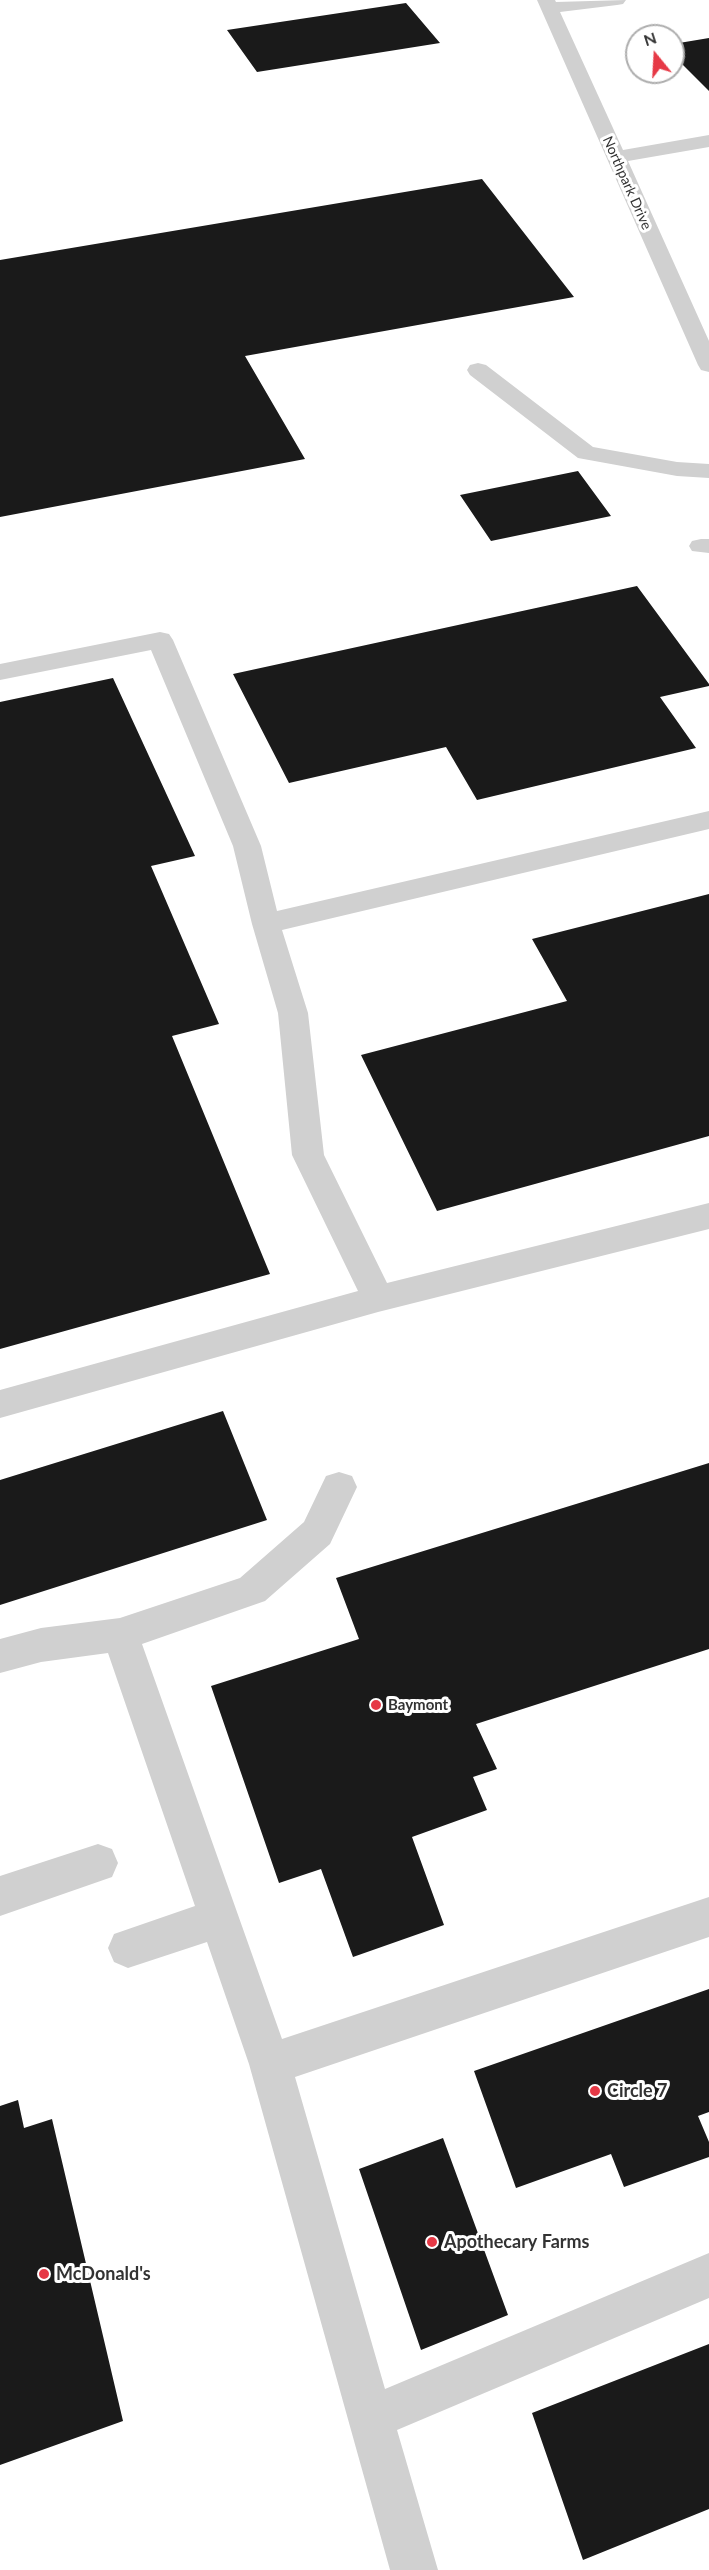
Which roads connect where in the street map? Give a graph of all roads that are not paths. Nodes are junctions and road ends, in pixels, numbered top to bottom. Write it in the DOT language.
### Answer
graph roads {
  1 [pos="617,0"];
  2 [pos="548,4"];
  3 [pos="709,141"];
  4 [pos="616,157"];
  5 [pos="709,313"];
  6 [pos="687,316"];
  7 [pos="709,365"];
  8 [pos="478,370"];
  9 [pos="709,471"];
  10 [pos="0,672"];
  11 [pos="709,820"];
  12 [pos="266,924"];
  13 [pos="709,1216"];
  14 [pos="378,1299"];
  15 [pos="0,1404"];
  16 [pos="339,1487"];
  17 [pos="120,1635"];
  18 [pos="0,1656"];
  19 [pos="98,1863"];
  20 [pos="0,1896"];
  21 [pos="709,1917"];
  22 [pos="219,1918"];
  23 [pos="128,1948"];
  24 [pos="270,2064"];
  25 [pos="709,2275"];
  26 [pos="371,2418"];
  27 [pos="414,2570"];
  1 -- 2 [label="street"];
  2 -- 4 [label="street, Northpark Drive"];
  3 -- 4 [label="street"];
  4 -- 6 [label="street, Northpark Drive"];
  5 -- 6 [label="street"];
  6 -- 7 [label="street, Northpark Drive"];
  8 -- 9 [label="street"];
  10 -- 12 [label="street"];
  11 -- 12 [label="street"];
  12 -- 14 [label="street"];
  13 -- 14 [label="street"];
  14 -- 15 [label="street"];
  16 -- 17 [label="street"];
  17 -- 18 [label="street"];
  17 -- 22 [label="street"];
  19 -- 20 [label="street"];
  21 -- 24 [label="street"];
  22 -- 23 [label="street"];
  22 -- 24 [label="street"];
  24 -- 26 [label="street"];
  25 -- 26 [label="street"];
  26 -- 27 [label="street"];
}
